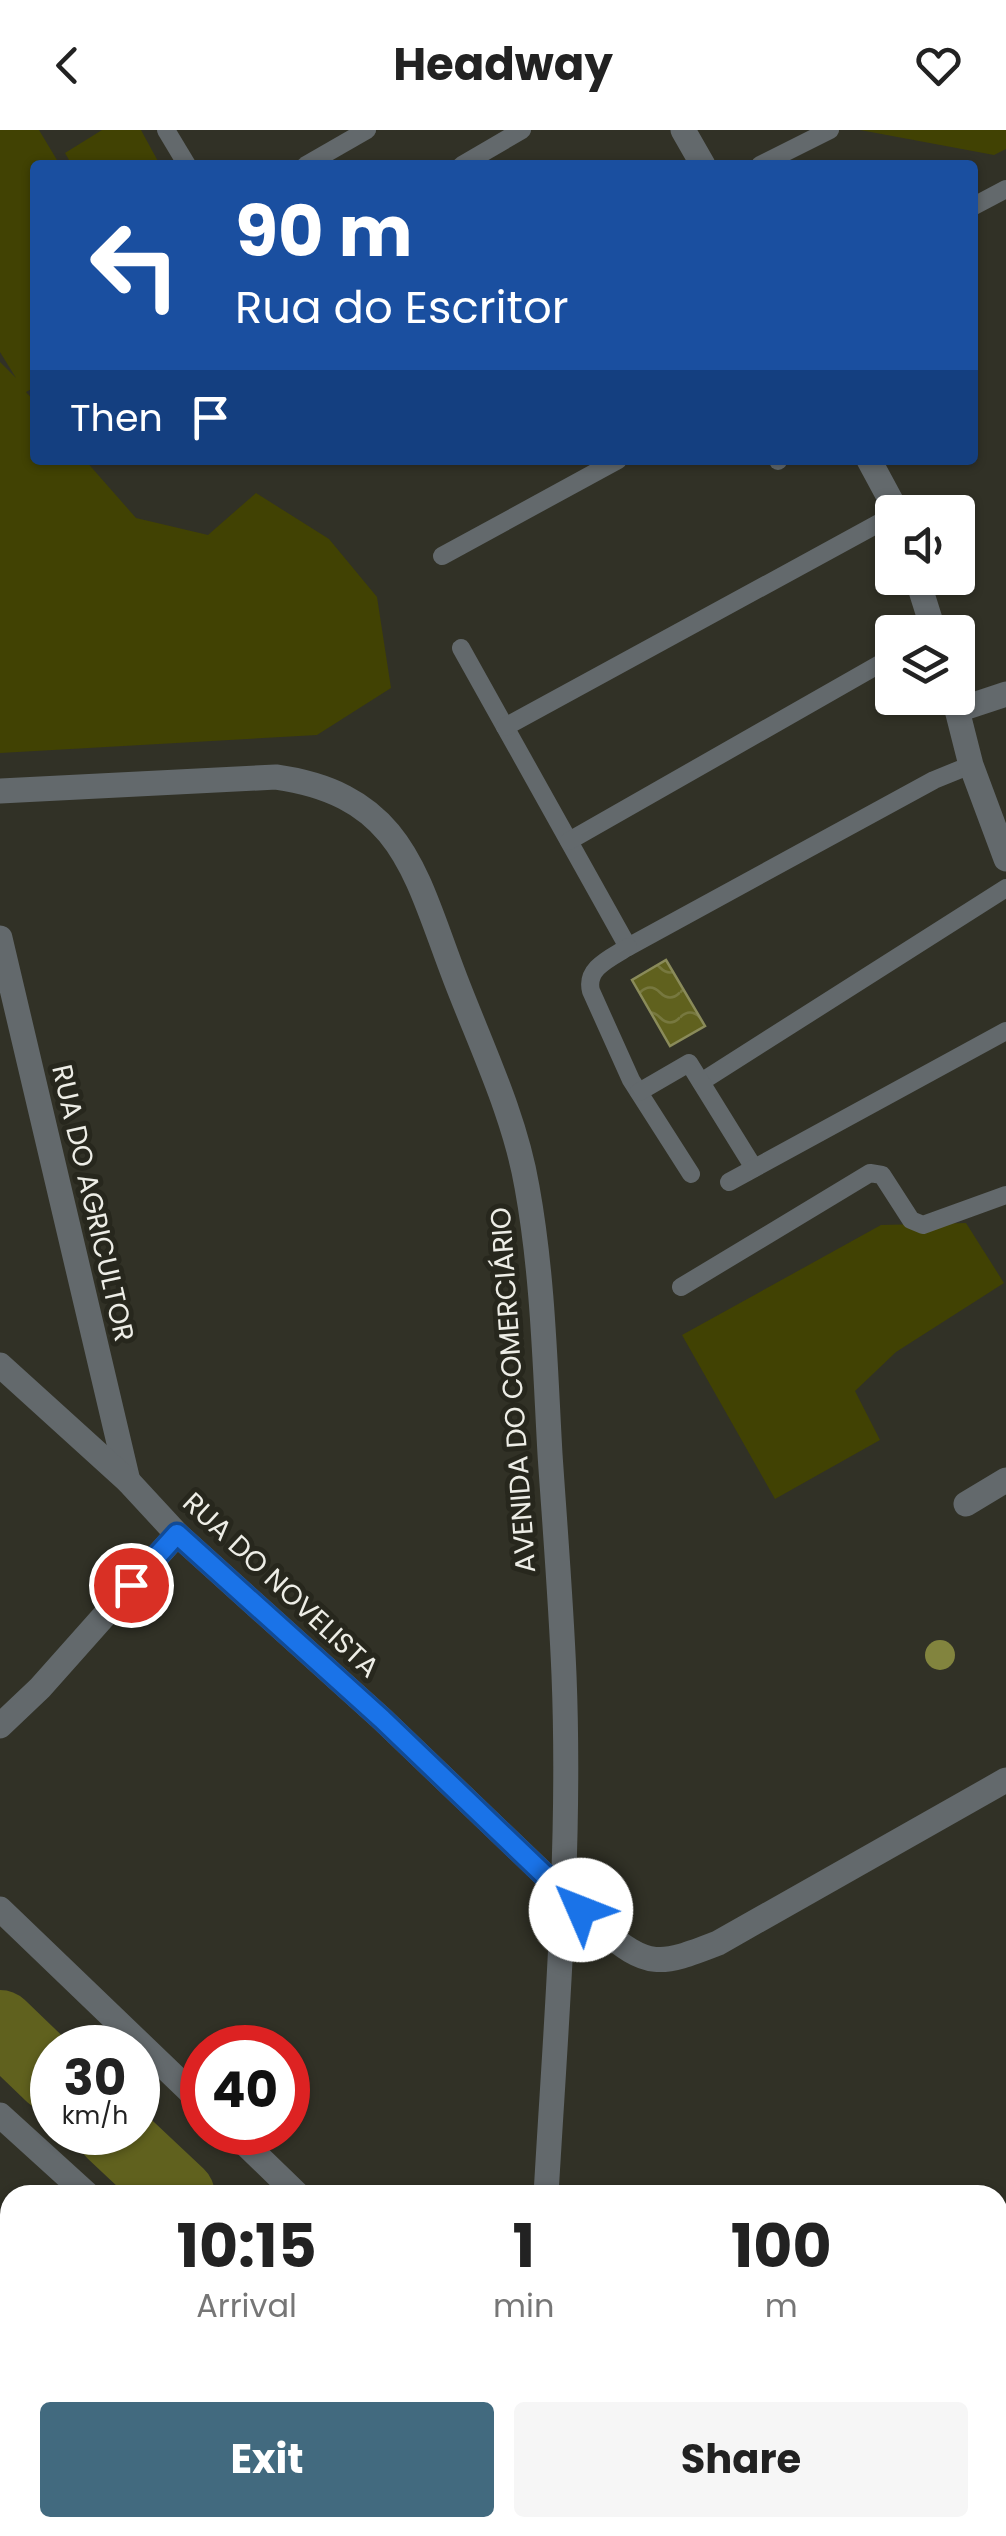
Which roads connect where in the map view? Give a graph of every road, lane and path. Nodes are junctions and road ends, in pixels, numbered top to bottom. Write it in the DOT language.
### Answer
graph roads {
  1 [pos="166,130"];
  2 [pos="367,130"];
  3 [pos="522,130"];
  4 [pos="683,130"];
  5 [pos="830,130"];
  6 [pos="183,160"];
  7 [pos="315,160"];
  8 [pos="471,160"];
  9 [pos="700,160"];
  10 [pos="770,160"];
  11 [pos="1006,189"];
  12 [pos="978,205"];
  13 [pos="609,465"];
  14 [pos="871,465"];
  15 [pos="886,495"];
  16 [pos="875,525"];
  17 [pos="442,556"];
  18 [pos="461,648"];
  19 [pos="875,668"];
  20 [pos="1006,694"];
  21 [pos="975,700"];
  22 [pos="959,715"];
  23 [pos="505,727"];
  24 [pos="971,764"];
  25 [pos="0,790"];
  26 [pos="998,821"];
  27 [pos="569,841"];
  28 [pos="1006,859"];
  29 [pos="1006,888"];
  30 [pos="0,938"];
  31 [pos="628,946"];
  32 [pos="1006,1031"];
  33 [pos="700,1082"];
  34 [pos="639,1092"];
  35 [pos="754,1168"];
  36 [pos="691,1174"];
  37 [pos="729,1182"];
  38 [pos="1006,1195"];
  39 [pos="682,1287"];
  40 [pos="0,1366"];
  41 [pos="1006,1480"];
  42 [pos="128,1481"];
  43 [pos="966,1504"];
  44 [pos="177,1534"];
  45 [pos="0,1726"];
  46 [pos="1006,1780"];
  47 [pos="564,1892"];
  48 [pos="0,1908"];
  49 [pos="180,2081"];
  50 [pos="0,2115"];
  51 [pos="257,2155"];
  52 [pos="77,2185"];
  53 [pos="288,2185"];
  54 [pos="547,2185"];
  1 -- 6 [label="lane"];
  2 -- 7 [label="lane"];
  3 -- 8 [label="lane"];
  4 -- 9 [label="street"];
  5 -- 10 [label="lane"];
  11 -- 12 [label="lane"];
  13 -- 17 [label="lane"];
  14 -- 15 [label="street"];
  16 -- 23 [label="lane"];
  18 -- 23 [label="lane"];
  19 -- 27 [label="lane"];
  20 -- 21 [label="street"];
  22 -- 24 [label="street"];
  23 -- 27 [label="lane"];
  24 -- 26 [label="street"];
  24 -- 31 [label="lane"];
  25 -- 47 [label="street, AVENIDA DO COMERCIÁRIO"];
  26 -- 28 [label="street"];
  27 -- 31 [label="lane"];
  29 -- 33 [label="lane"];
  30 -- 42 [label="street, RUA DO AGRICULTOR"];
  31 -- 34 [label="lane"];
  32 -- 35 [label="lane"];
  33 -- 34 [label="lane"];
  33 -- 35 [label="lane"];
  34 -- 36 [label="lane"];
  35 -- 37 [label="lane"];
  38 -- 39 [label="lane"];
  40 -- 42 [label="street, RUA DO NOVELISTA"];
  41 -- 43 [label="street"];
  42 -- 44 [label="street, RUA DO NOVELISTA"];
  44 -- 45 [label="street"];
  44 -- 47 [label="street, RUA DO NOVELISTA"];
  46 -- 47 [label="street, RUA DO NOVELISTA"];
  47 -- 54 [label="street, AVENIDA DO COMERCIÁRIO"];
  48 -- 49 [label="street"];
  50 -- 52 [label="street"];
  51 -- 53 [label="street"];
}
